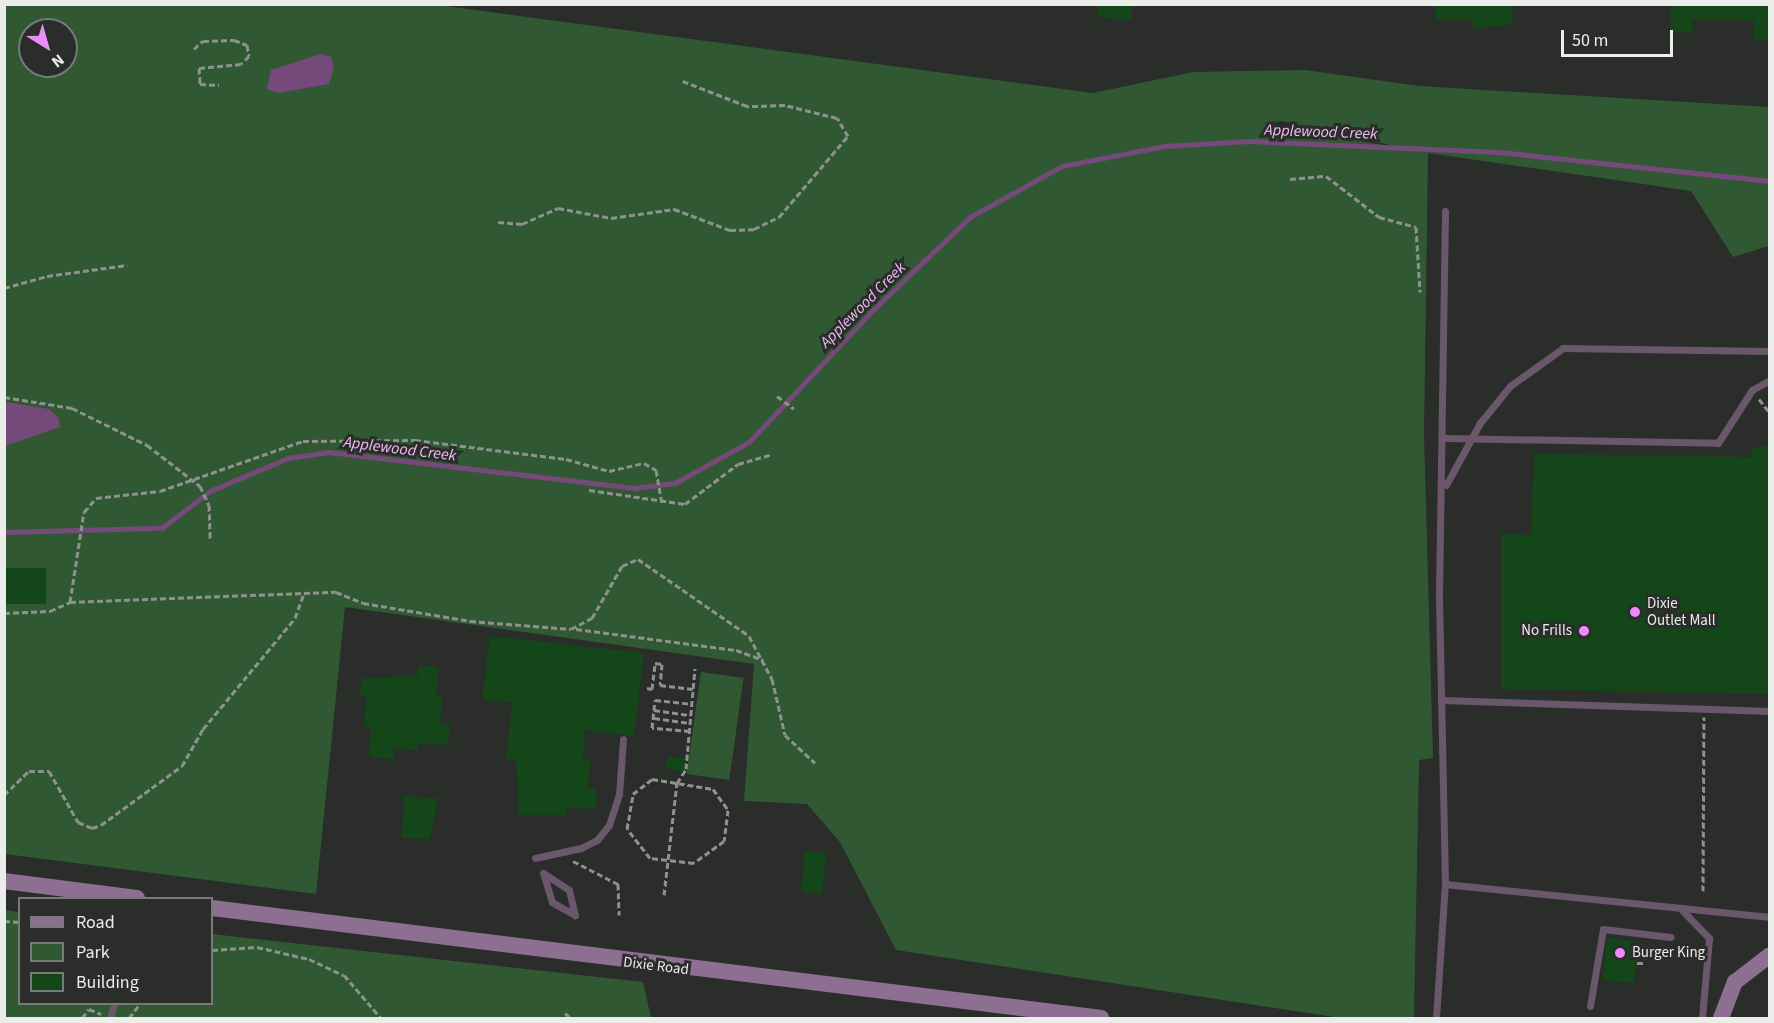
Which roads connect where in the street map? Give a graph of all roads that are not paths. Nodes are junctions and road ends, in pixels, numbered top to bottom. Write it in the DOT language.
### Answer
graph roads {
  1 [pos="1444,211"];
  2 [pos="1770,351"];
  3 [pos="1770,380"];
  4 [pos="1444,438"];
  5 [pos="1470,439"];
  6 [pos="1445,489"];
  7 [pos="1441,700"];
  8 [pos="1770,711"];
  9 [pos="623,739"];
  10 [pos="535,858"];
  11 [pos="4,881"];
  12 [pos="1444,884"];
  13 [pos="128,897"];
  14 [pos="213,908"];
  15 [pos="1680,908"];
  16 [pos="575,915"];
  17 [pos="1770,917"];
  18 [pos="1671,937"];
  19 [pos="1770,955"];
  20 [pos="1590,1006"];
  21 [pos="1101,1018"];
  22 [pos="1436,1018"];
  23 [pos="1702,1018"];
  24 [pos="1721,1018"];
  1 -- 4 [label="lane"];
  2 -- 5 [label="lane"];
  3 -- 5 [label="lane"];
  4 -- 5 [label="lane"];
  4 -- 6 [label="lane"];
  5 -- 6 [label="lane"];
  6 -- 7 [label="lane"];
  7 -- 8 [label="lane"];
  7 -- 12 [label="lane"];
  9 -- 10 [label="lane"];
  11 -- 13 [label="main road"];
  12 -- 15 [label="lane"];
  12 -- 22 [label="lane"];
  14 -- 21 [label="main road, Dixie Road"];
  15 -- 17 [label="lane"];
  15 -- 23 [label="lane"];
  16 -- 16 [label="lane"];
  18 -- 20 [label="lane"];
  19 -- 24 [label="main road"];
}
